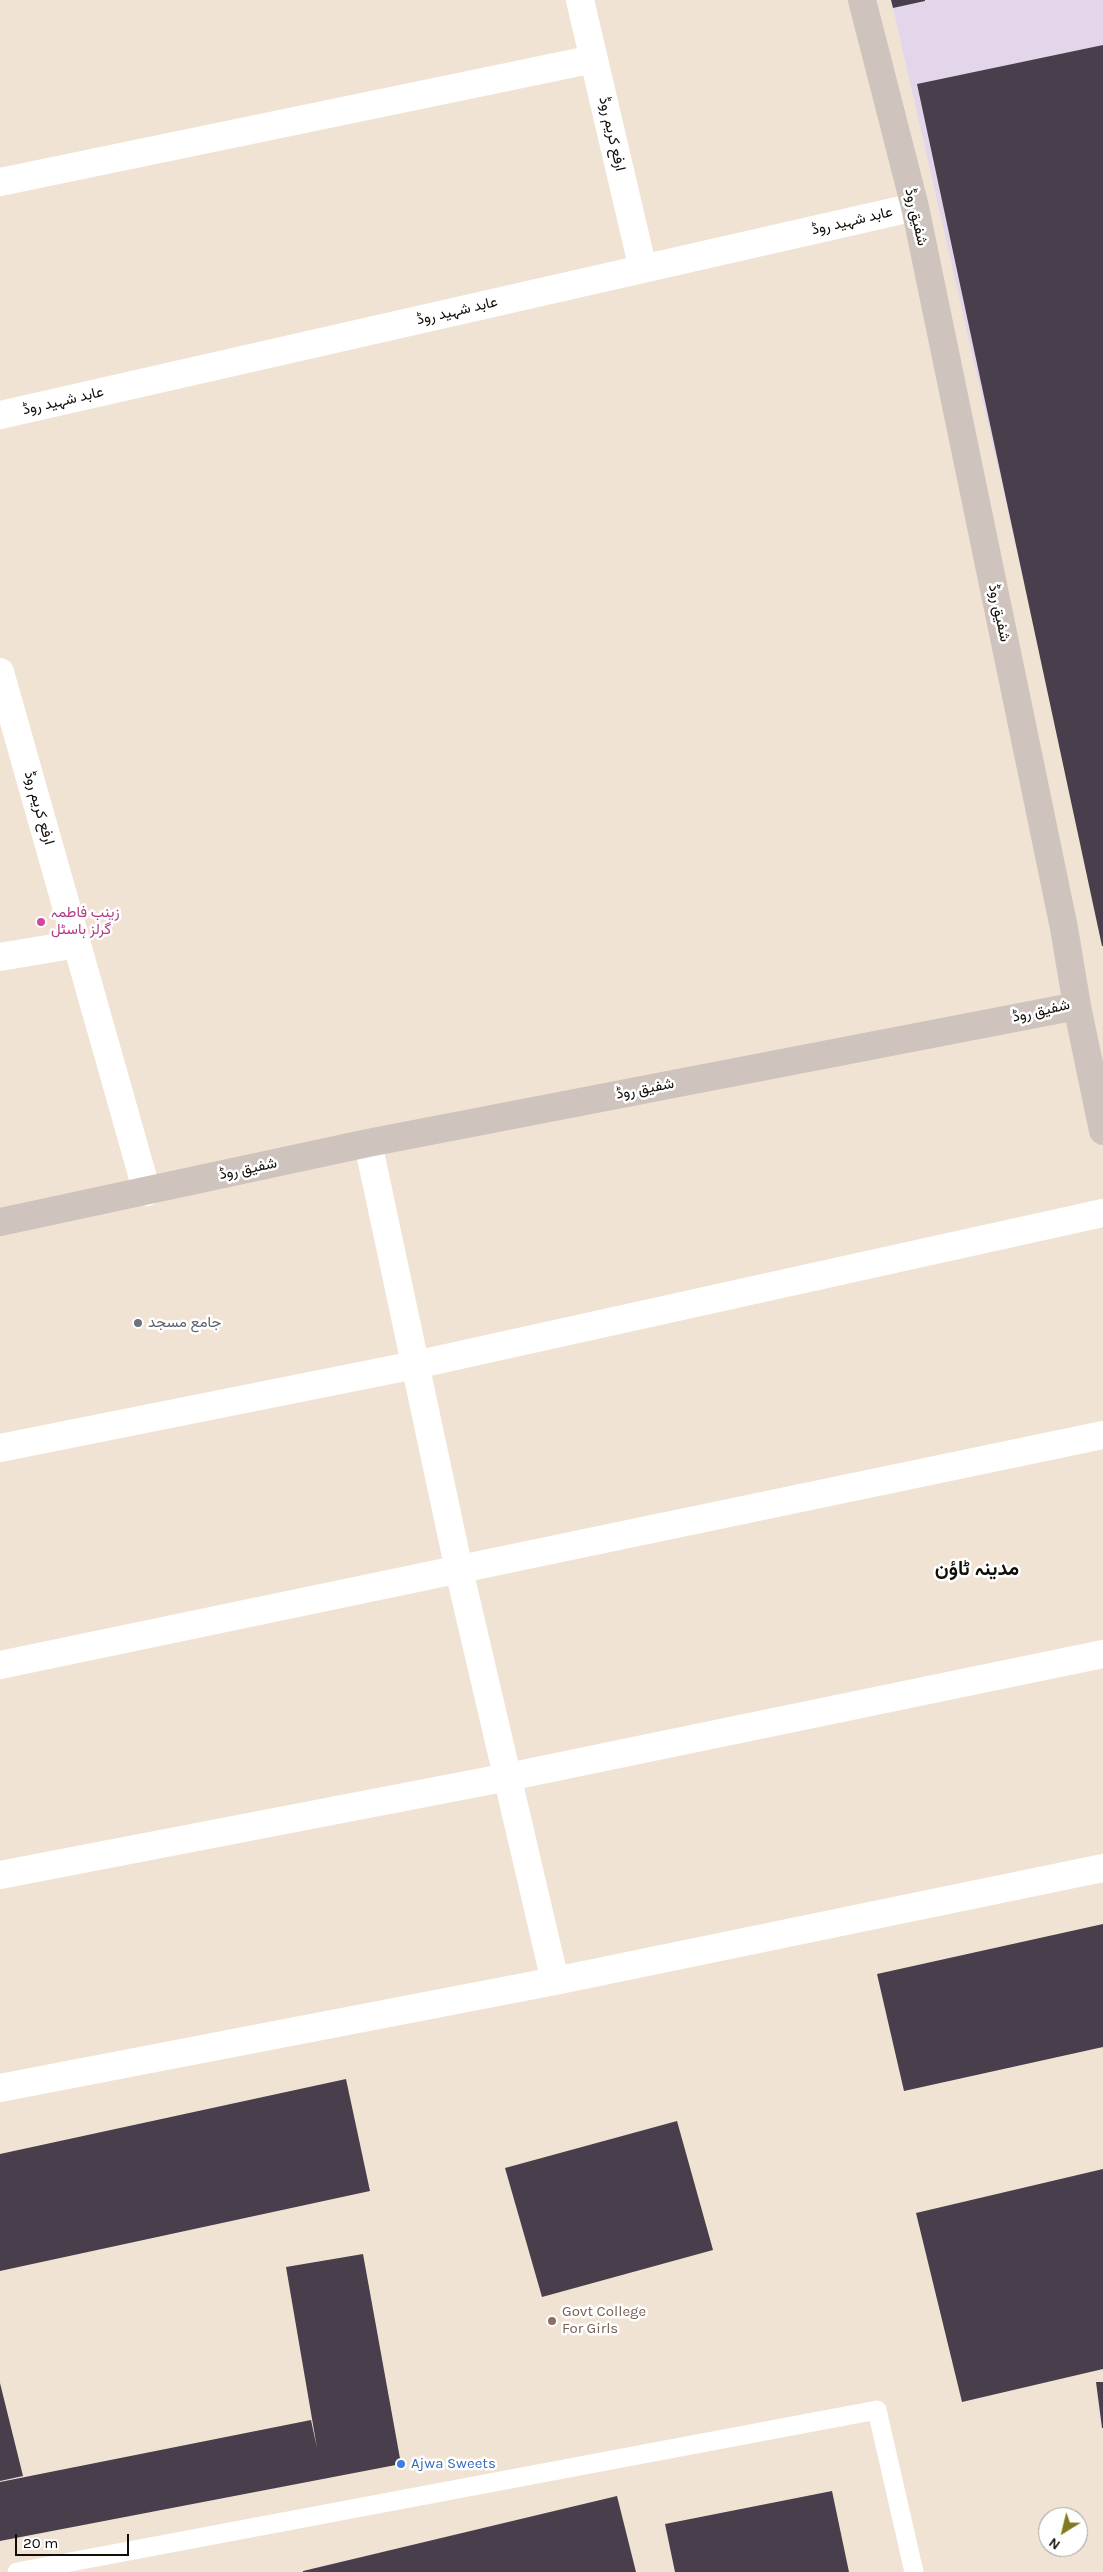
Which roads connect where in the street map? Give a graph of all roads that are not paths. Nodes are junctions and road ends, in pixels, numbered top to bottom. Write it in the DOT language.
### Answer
graph roads {
  1 [pos="580,0"];
  2 [pos="862,0"];
  3 [pos="594,59"];
  4 [pos="0,182"];
  5 [pos="915,207"];
  6 [pos="643,269"];
  7 [pos="0,416"];
  8 [pos="0,672"];
  9 [pos="77,944"];
  10 [pos="0,957"];
  11 [pos="1077,1006"];
  12 [pos="1103,1131"];
  13 [pos="368,1143"];
  14 [pos="147,1192"];
  15 [pos="1103,1213"];
  16 [pos="0,1222"];
  17 [pos="415,1365"];
  18 [pos="1103,1435"];
  19 [pos="0,1448"];
  20 [pos="459,1570"];
  21 [pos="1103,1654"];
  22 [pos="0,1665"];
  23 [pos="508,1778"];
  24 [pos="1103,1868"];
  25 [pos="0,1875"];
  26 [pos="555,1981"];
  27 [pos="0,2088"];
  28 [pos="17,2572"];
  29 [pos="914,2572"];
  1 -- 3 [label="street, ارفع کریم روڈ"];
  2 -- 5 [label="street, شفیق روڈ"];
  3 -- 4 [label="street"];
  3 -- 6 [label="street, ارفع کریم روڈ"];
  5 -- 6 [label="street, عابد شہید روڈ"];
  5 -- 11 [label="street, شفیق روڈ"];
  6 -- 7 [label="street, عابد شہید روڈ"];
  8 -- 9 [label="street, ارفع کریم روڈ"];
  9 -- 10 [label="street"];
  9 -- 14 [label="street, ارفع کریم روڈ"];
  11 -- 12 [label="street"];
  11 -- 13 [label="street, شفیق روڈ"];
  13 -- 14 [label="street, شفیق روڈ"];
  13 -- 17 [label="street"];
  14 -- 16 [label="street, شفیق روڈ"];
  15 -- 17 [label="street"];
  17 -- 19 [label="street"];
  17 -- 20 [label="street"];
  18 -- 20 [label="street"];
  20 -- 22 [label="street"];
  20 -- 23 [label="street"];
  21 -- 23 [label="street"];
  23 -- 25 [label="street"];
  23 -- 26 [label="street"];
  24 -- 26 [label="street"];
  26 -- 27 [label="street"];
  28 -- 29 [label="lane"];
}
